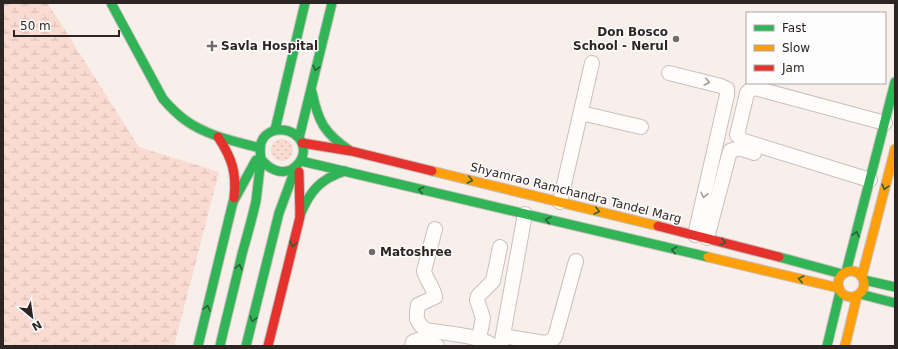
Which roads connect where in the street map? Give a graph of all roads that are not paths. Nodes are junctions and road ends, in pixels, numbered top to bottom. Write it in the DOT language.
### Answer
graph roads {
  1 [pos="111,3"];
  2 [pos="305,3"];
  3 [pos="332,3"];
  4 [pos="592,64"];
  5 [pos="669,73"];
  6 [pos="895,82"];
  7 [pos="311,90"];
  8 [pos="892,109"];
  9 [pos="581,113"];
  10 [pos="885,123"];
  11 [pos="641,127"];
  12 [pos="275,130"];
  13 [pos="218,137"];
  14 [pos="301,141"];
  15 [pos="895,149"];
  16 [pos="351,151"];
  17 [pos="260,154"];
  18 [pos="298,164"];
  19 [pos="345,171"];
  20 [pos="869,182"];
  21 [pos="234,202"];
  22 [pos="560,202"];
  23 [pos="525,214"];
  24 [pos="300,218"];
  25 [pos="435,229"];
  26 [pos="701,236"];
  27 [pos="500,247"];
  28 [pos="576,260"];
  29 [pos="844,273"];
  30 [pos="863,278"];
  31 [pos="895,287"];
  32 [pos="839,290"];
  33 [pos="858,295"];
  34 [pos="895,303"];
  35 [pos="479,339"];
  36 [pos="499,343"];
  37 [pos="198,346"];
  38 [pos="220,346"];
  39 [pos="246,346"];
  40 [pos="268,346"];
  41 [pos="412,346"];
  42 [pos="437,346"];
  43 [pos="827,346"];
  44 [pos="845,346"];
  1 -- 13 [label="street"];
  2 -- 12 [label="street"];
  3 -- 7 [label="street, one-way"];
  4 -- 9 [label="street"];
  5 -- 26 [label="street, one-way"];
  6 -- 8 [label="street"];
  7 -- 14 [label="street"];
  7 -- 16 [label="street"];
  8 -- 10 [label="street"];
  9 -- 11 [label="street"];
  9 -- 22 [label="street"];
  10 -- 20 [label="street"];
  10 -- 20 [label="street"];
  12 -- 14 [label="street"];
  12 -- 17 [label="street"];
  13 -- 17 [label="street"];
  13 -- 21 [label="street"];
  14 -- 16 [label="street, Shyamrao Ramchandra Tandel Marg"];
  14 -- 18 [label="street"];
  15 -- 30 [label="street, one-way"];
  16 -- 22 [label="street, Shyamrao Ramchandra Tandel Marg, one-way"];
  17 -- 18 [label="street"];
  17 -- 21 [label="street"];
  38 -- 17 [label="street, one-way"];
  18 -- 19 [label="street"];
  18 -- 24 [label="street"];
  18 -- 39 [label="street, one-way"];
  23 -- 19 [label="street, one-way"];
  19 -- 24 [label="street"];
  20 -- 26 [label="street"];
  29 -- 20 [label="street, one-way"];
  37 -- 21 [label="street, one-way"];
  22 -- 26 [label="street, Shyamrao Ramchandra Tandel Marg, one-way"];
  32 -- 23 [label="street, one-way"];
  23 -- 36 [label="street"];
  24 -- 40 [label="street, one-way"];
  25 -- 35 [label="street"];
  26 -- 29 [label="street, Shyamrao Ramchandra Tandel Marg, one-way"];
  27 -- 35 [label="street"];
  28 -- 36 [label="street"];
  29 -- 30 [label="street"];
  29 -- 32 [label="street"];
  30 -- 31 [label="street"];
  30 -- 33 [label="street"];
  32 -- 33 [label="street"];
  32 -- 43 [label="street"];
  33 -- 34 [label="street"];
  33 -- 44 [label="street"];
  35 -- 36 [label="street"];
  41 -- 42 [label="street"];
}
